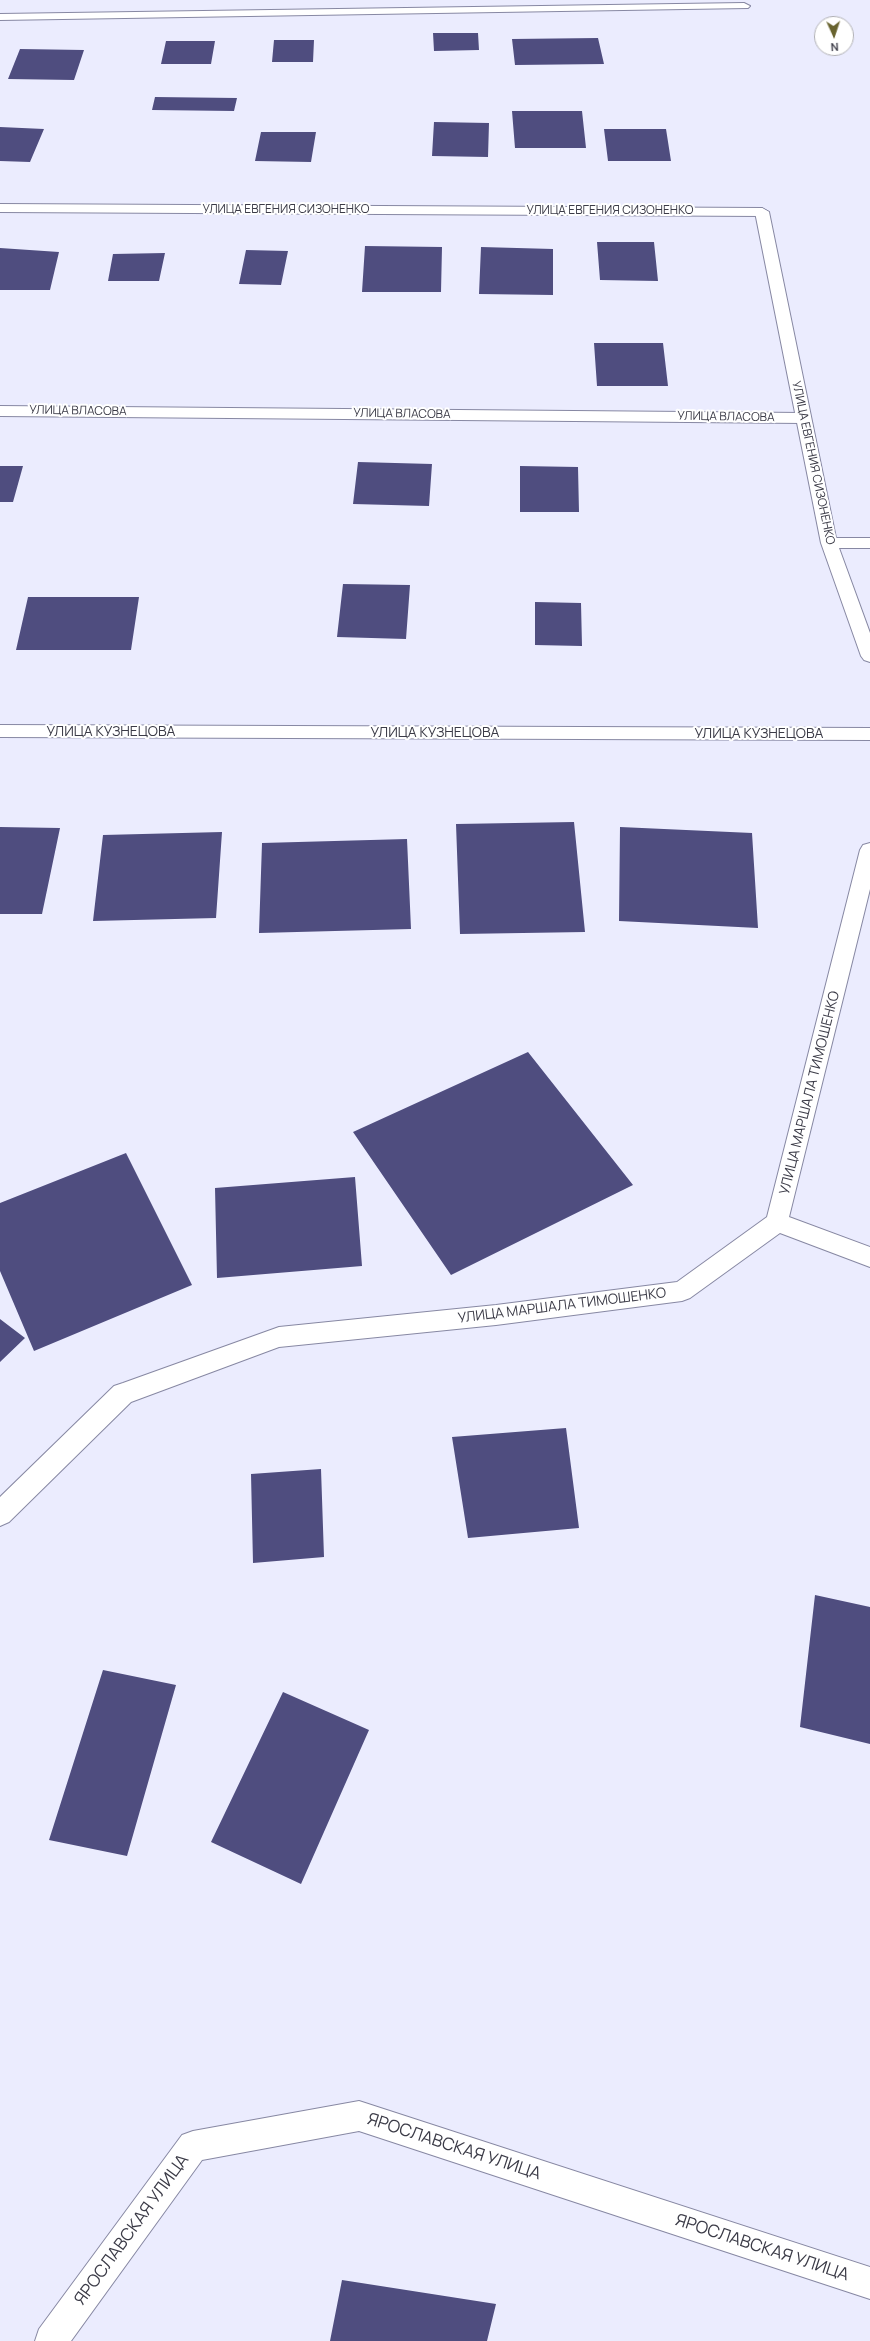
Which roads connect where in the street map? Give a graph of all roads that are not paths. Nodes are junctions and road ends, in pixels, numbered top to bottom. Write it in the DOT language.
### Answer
graph roads {
  1 [pos="744,6"];
  2 [pos="0,16"];
  3 [pos="0,208"];
  4 [pos="0,410"];
  5 [pos="804,418"];
  6 [pos="829,543"];
  7 [pos="870,543"];
  8 [pos="870,656"];
  9 [pos="0,731"];
  10 [pos="870,734"];
  11 [pos="870,850"];
  12 [pos="777,1222"];
  13 [pos="870,1257"];
  14 [pos="0,1514"];
  15 [pos="870,2283"];
  16 [pos="51,2341"];
  1 -- 2 [label="street"];
  3 -- 5 [label="street, УЛИЦА ЕВГЕНИЯ СИЗОНЕНКО"];
  4 -- 5 [label="street, УЛИЦА ВЛАСОВА"];
  5 -- 6 [label="street, УЛИЦА ЕВГЕНИЯ СИЗОНЕНКО"];
  6 -- 7 [label="street"];
  6 -- 8 [label="street, УЛИЦА ЕВГЕНИЯ СИЗОНЕНКО"];
  9 -- 10 [label="street, УЛИЦА КУЗНЕЦОВА"];
  11 -- 12 [label="street, УЛИЦА МАРШАЛА ТИМОШЕНКО"];
  12 -- 13 [label="street"];
  12 -- 14 [label="street, УЛИЦА МАРШАЛА ТИМОШЕНКО"];
  15 -- 16 [label="street, ЯРОСЛАВСКАЯ УЛИЦА"];
}
